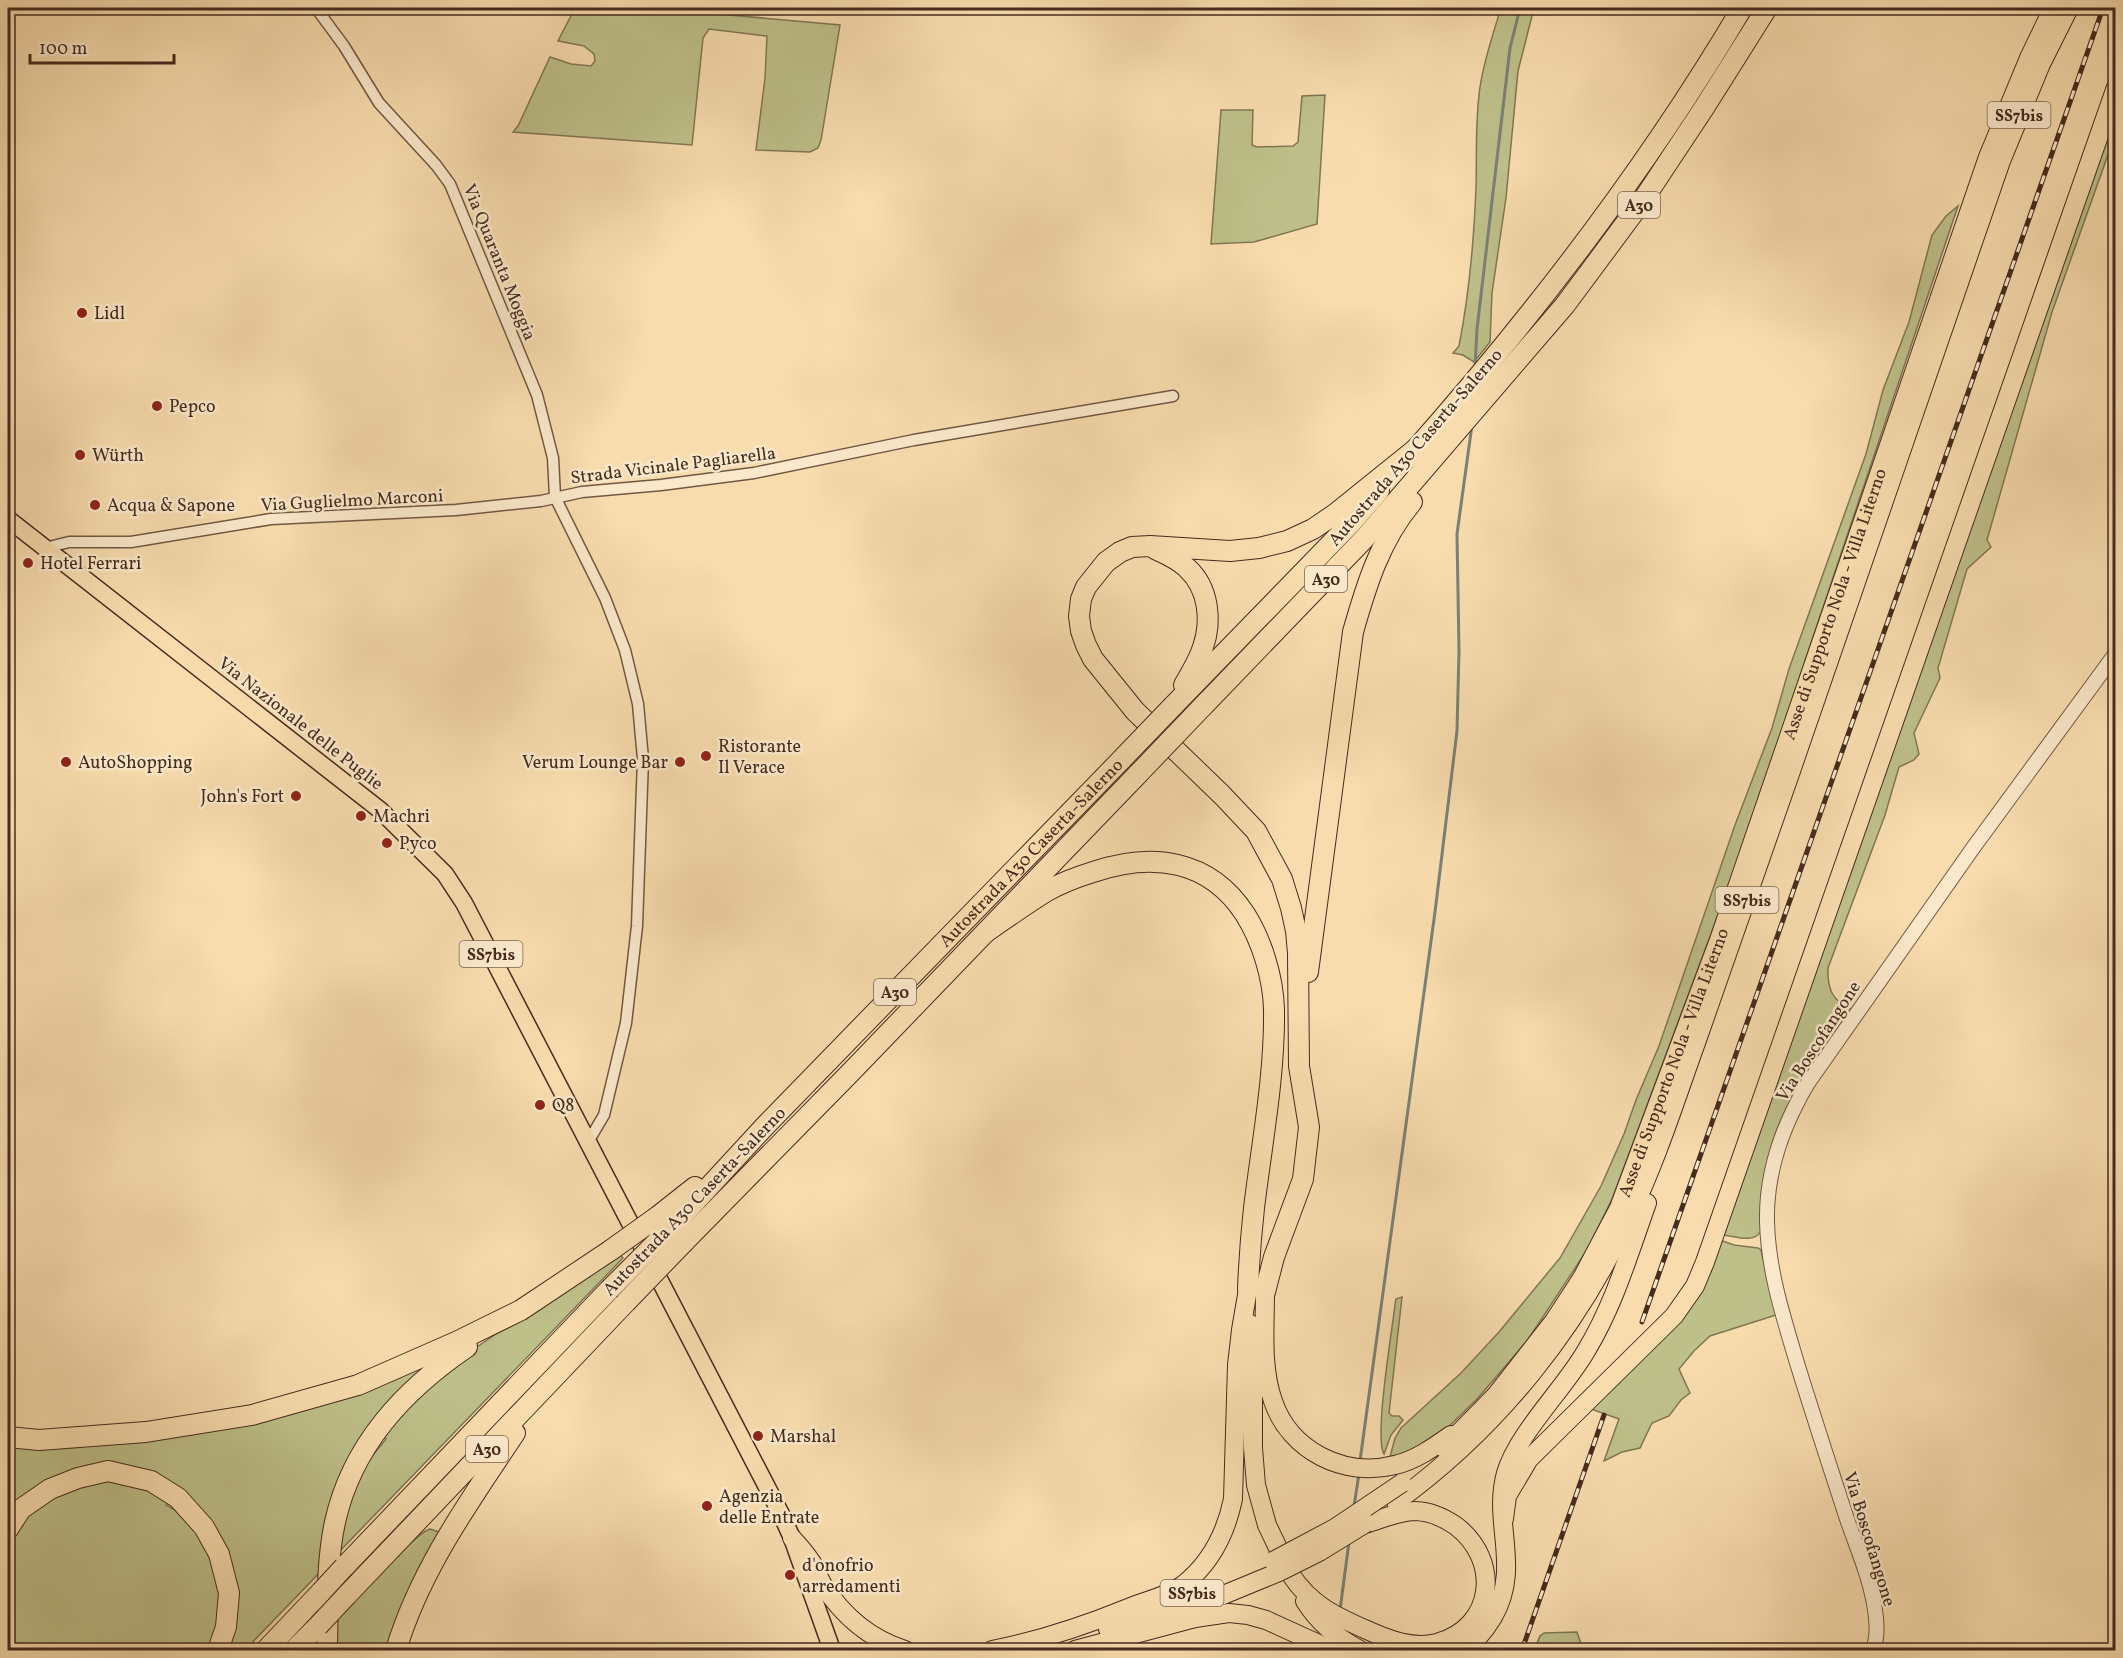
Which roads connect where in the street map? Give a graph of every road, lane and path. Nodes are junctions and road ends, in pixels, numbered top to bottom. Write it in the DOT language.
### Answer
graph roads {
  1 [pos="316,8"];
  2 [pos="1742,8"];
  3 [pos="1767,8"];
  4 [pos="2053,8"];
  5 [pos="2068,8"];
  6 [pos="2115,87"];
  7 [pos="1971,225"];
  8 [pos="1173,396"];
  9 [pos="1417,448"];
  10 [pos="1442,458"];
  11 [pos="555,497"];
  12 [pos="8,519"];
  13 [pos="1150,546"];
  14 [pos="45,548"];
  15 [pos="2115,653"];
  16 [pos="1173,706"];
  17 [pos="986,932"];
  18 [pos="1297,977"];
  19 [pos="1704,1019"];
  20 [pos="1299,1022"];
  21 [pos="1272,1059"];
  22 [pos="588,1142"];
  23 [pos="671,1228"];
  24 [pos="1257,1291"];
  25 [pos="521,1310"];
  26 [pos="547,1387"];
  27 [pos="1475,1418"];
  28 [pos="8,1437"];
  29 [pos="1395,1509"];
  30 [pos="1504,1519"];
  31 [pos="8,1528"];
  32 [pos="792,1538"];
  33 [pos="1281,1570"];
  34 [pos="1208,1601"];
  35 [pos="1108,1617"];
  36 [pos="1332,1622"];
  37 [pos="1117,1638"];
  38 [pos="1020,1649"];
  39 [pos="1328,1649"];
  40 [pos="1875,1649"];
  41 [pos="218,1650"];
  42 [pos="266,1650"];
  43 [pos="294,1650"];
  44 [pos="327,1650"];
  45 [pos="396,1650"];
  46 [pos="832,1650"];
  47 [pos="905,1650"];
  48 [pos="992,1650"];
  49 [pos="1075,1650"];
  50 [pos="1360,1650"];
  51 [pos="1463,1650"];
  1 -- 11 [label="street, Via Quaranta Moggia"];
  2 -- 9 [label="highway, Autostrada A30 Caserta-Salerno / A30"];
  3 -- 10 [label="highway, Autostrada A30 Caserta-Salerno / A30"];
  4 -- 7 [label="highway, Asse di Supporto Nola - Villa Literno / SS7bis"];
  5 -- 7 [label="highway, Asse di Supporto Nola - Villa Literno / SS7bis"];
  6 -- 30 [label="highway"];
  7 -- 19 [label="highway, Asse di Supporto Nola - Villa Literno / SS7bis"];
  7 -- 27 [label="highway, Asse di Supporto Nola - Villa Literno / SS7bis"];
  8 -- 11 [label="street, Strada Vicinale Pagliarella"];
  9 -- 13 [label="highway"];
  9 -- 16 [label="highway, Autostrada A30 Caserta-Salerno / A30"];
  10 -- 17 [label="highway, Autostrada A30 Caserta-Salerno / A30, bridge"];
  10 -- 20 [label="highway"];
  11 -- 14 [label="street, Via Guglielmo Marconi"];
  11 -- 22 [label="street, Strada Vicinale Pagliarella"];
  12 -- 14 [label="main road, Via Nazionale delle Puglie / SS7bis"];
  13 -- 16 [label="highway"];
  13 -- 18 [label="highway"];
  14 -- 22 [label="main road, Via Nazionale delle Puglie / SS7bis"];
  15 -- 40 [label="street, Via Boscofangone"];
  16 -- 23 [label="highway, Autostrada A30 Caserta-Salerno / A30, bridge"];
  17 -- 21 [label="highway"];
  17 -- 23 [label="highway, Autostrada A30 Caserta-Salerno / A30"];
  18 -- 20 [label="highway"];
  18 -- 21 [label="highway"];
  19 -- 29 [label="highway, Asse di Supporto Nola - Villa Literno / SS7bis"];
  19 -- 30 [label="highway"];
  20 -- 24 [label="highway"];
  21 -- 24 [label="highway"];
  22 -- 32 [label="main road, Via Nazionale delle Puglie / SS7bis"];
  23 -- 25 [label="highway, bridge"];
  23 -- 26 [label="highway, Autostrada A30 Caserta-Salerno / A30, bridge"];
  23 -- 42 [label="highway, Autostrada A30 Caserta-Salerno / A30, bridge"];
  24 -- 27 [label="highway"];
  24 -- 33 [label="highway"];
  24 -- 35 [label="highway"];
  25 -- 28 [label="highway"];
  25 -- 44 [label="highway"];
  26 -- 43 [label="highway, Autostrada A30 Caserta-Salerno / A30, bridge"];
  26 -- 45 [label="highway"];
  27 -- 33 [label="highway, Asse di Supporto Nola - Villa Literno / SS7bis, bridge"];
  29 -- 33 [label="highway, Asse di Supporto Nola - Villa Literno / SS7bis, bridge"];
  29 -- 36 [label="highway"];
  30 -- 51 [label="highway"];
  31 -- 41 [label="highway"];
  32 -- 46 [label="main road, Via Nazionale delle Puglie / SS7bis"];
  32 -- 47 [label="highway, SS7bis"];
  33 -- 34 [label="highway, Asse di Supporto Nola - Villa Literno / SS7bis"];
  33 -- 35 [label="highway, Asse di Supporto Nola - Villa Literno / SS7bis"];
  33 -- 36 [label="highway"];
  34 -- 37 [label="highway, SS7bis"];
  34 -- 38 [label="highway, SS7bis"];
  35 -- 38 [label="highway, SS7bis"];
  36 -- 50 [label="highway"];
  37 -- 39 [label="highway"];
  37 -- 49 [label="highway, SS7bis"];
  38 -- 48 [label="highway, SS7bis"];
}
